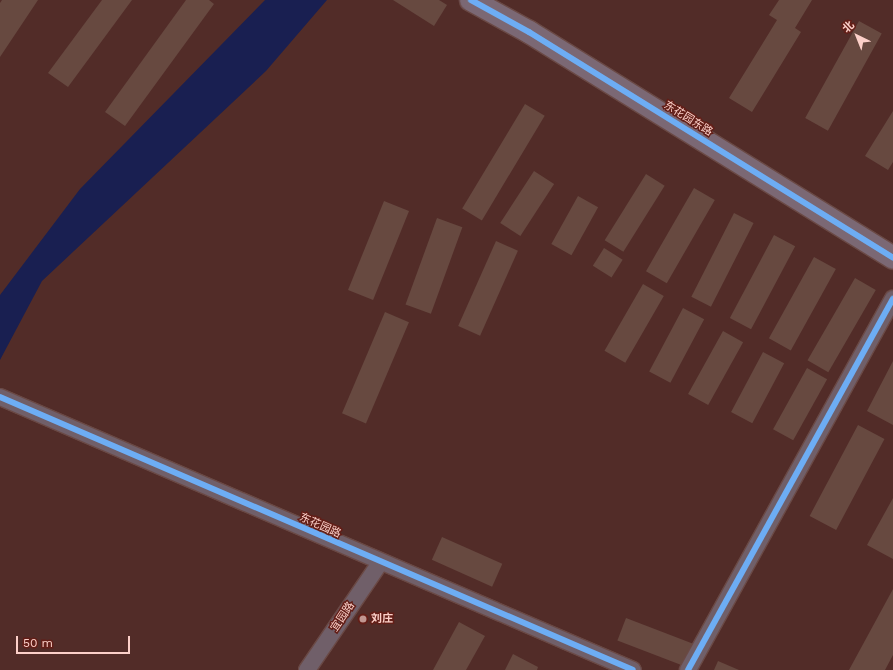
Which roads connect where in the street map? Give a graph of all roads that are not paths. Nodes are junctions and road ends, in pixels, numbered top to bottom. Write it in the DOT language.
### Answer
graph roads {
  1 [pos="471,0"];
  2 [pos="893,258"];
  3 [pos="893,299"];
  4 [pos="0,397"];
  5 [pos="380,563"];
  6 [pos="307,670"];
  7 [pos="633,670"];
  8 [pos="688,670"];
  1 -- 2 [label="street, 东花园东路"];
  3 -- 8 [label="street"];
  4 -- 5 [label="street, 东花园路"];
  5 -- 6 [label="street, 宜园路"];
  5 -- 7 [label="street, 东花园路"];
}
